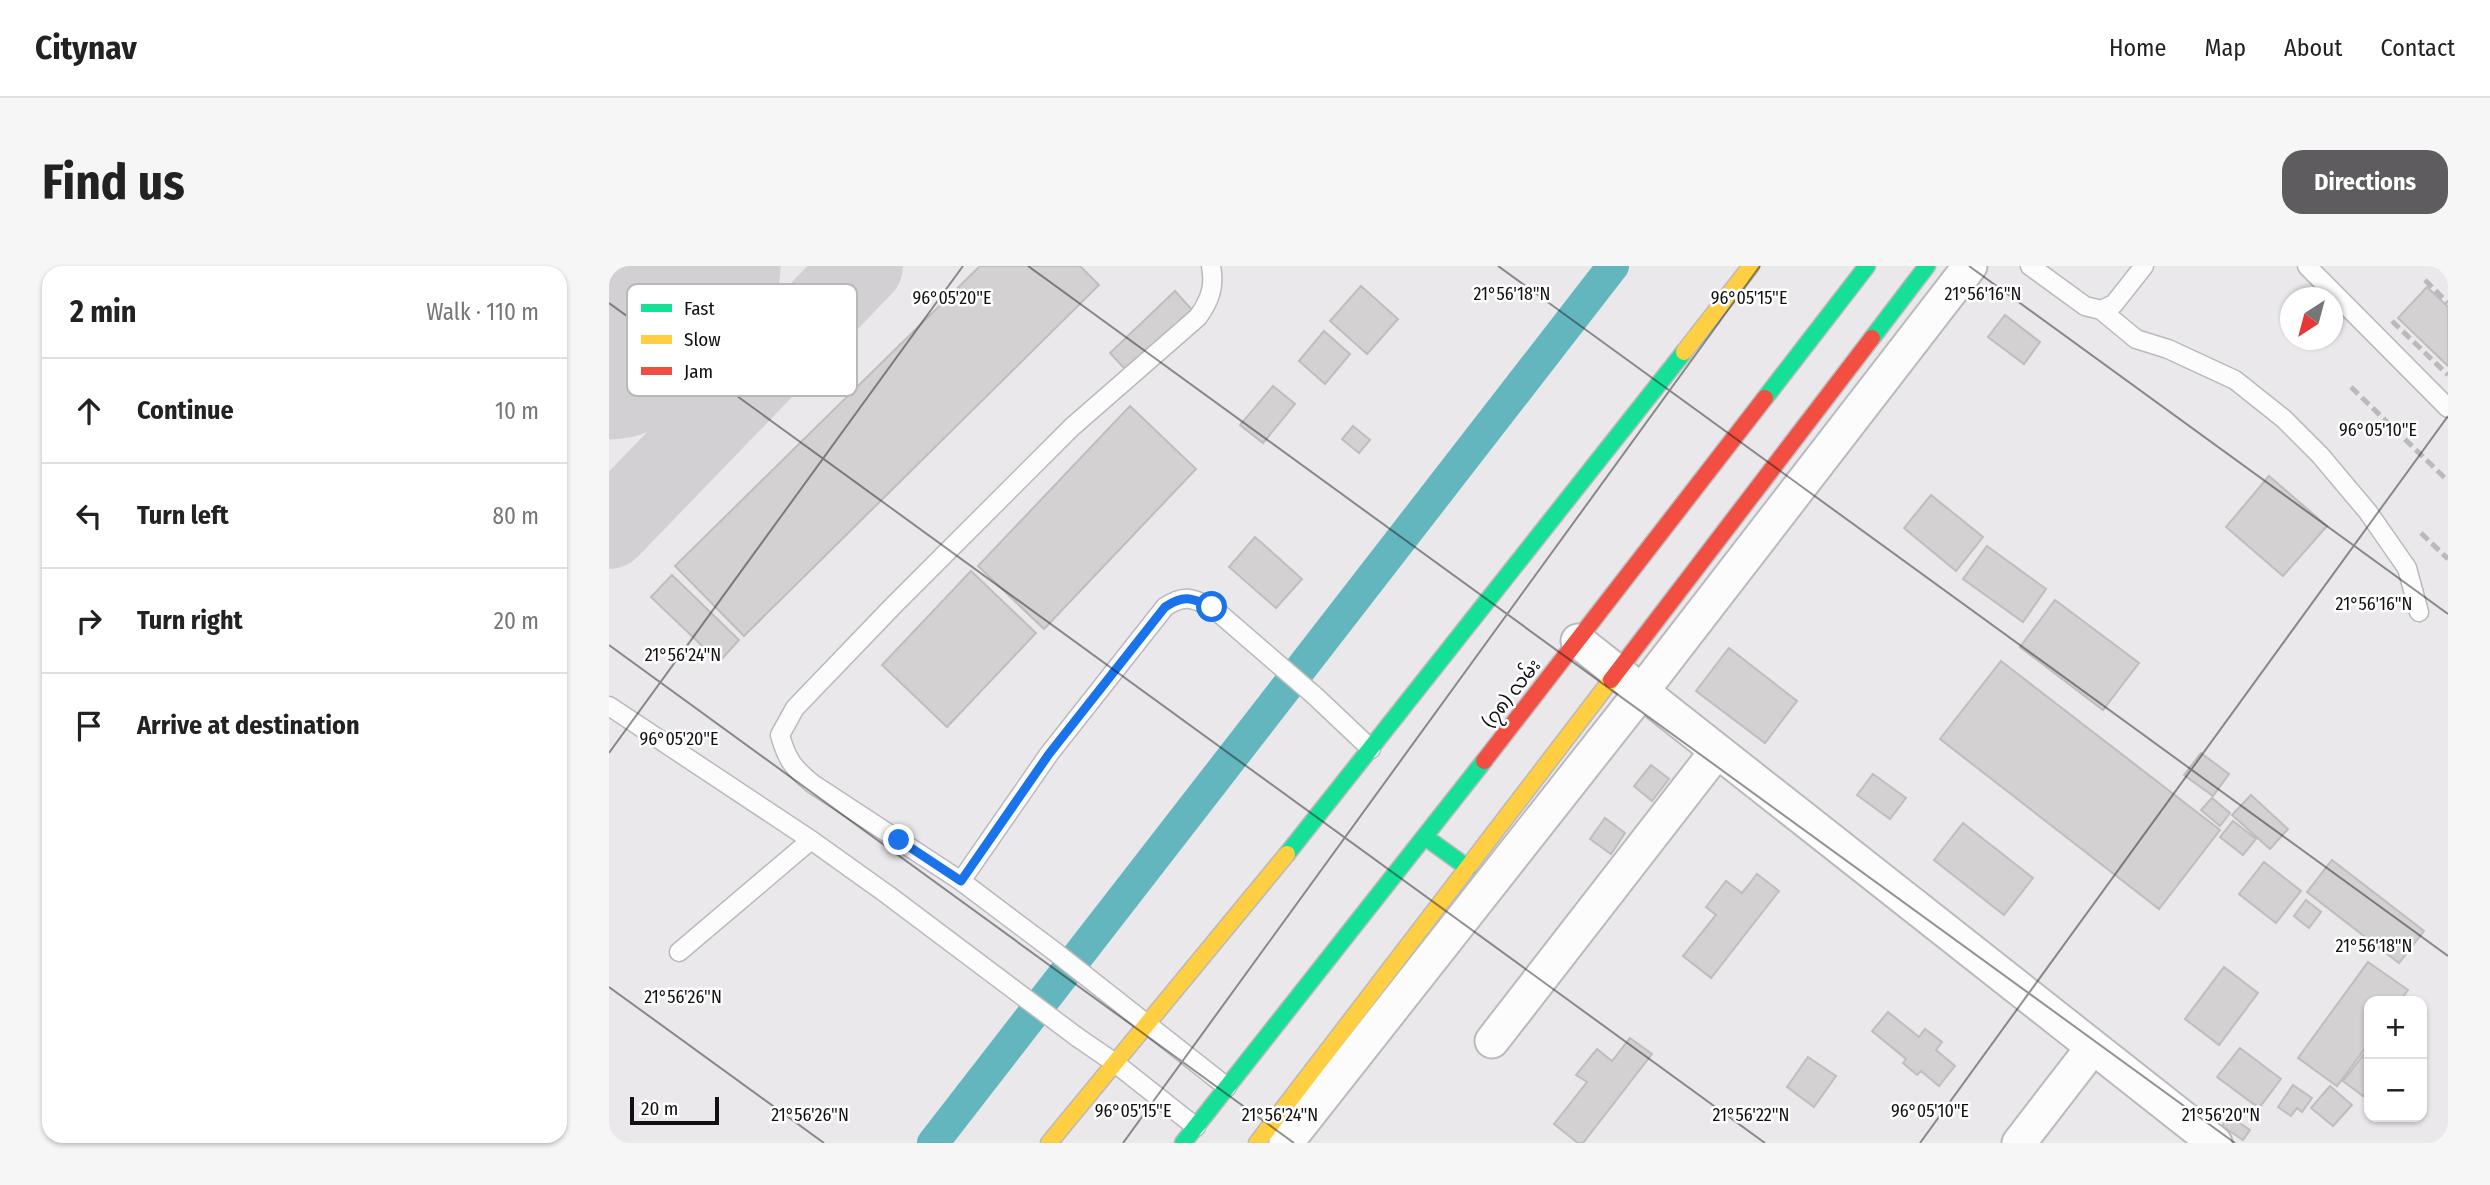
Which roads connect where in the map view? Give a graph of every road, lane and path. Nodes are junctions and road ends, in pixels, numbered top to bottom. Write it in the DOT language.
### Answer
graph roads {
  1 [pos="1212,266"];
  2 [pos="1751,266"];
  3 [pos="1867,266"];
  4 [pos="1927,266"];
  5 [pos="1970,266"];
  6 [pos="2030,266"];
  7 [pos="2144,266"];
  8 [pos="2307,266"];
  9 [pos="2101,310"];
  10 [pos="2448,408"];
  11 [pos="2419,612"];
  12 [pos="1578,641"];
  13 [pos="1630,682"];
  14 [pos="609,706"];
  15 [pos="1371,749"];
  16 [pos="1717,751"];
  17 [pos="1425,837"];
  18 [pos="811,840"];
  19 [pos="1468,868"];
  20 [pos="961,881"];
  21 [pos="679,953"];
  22 [pos="1146,1024"];
  23 [pos="1492,1041"];
  24 [pos="2093,1047"];
  25 [pos="1115,1063"];
  26 [pos="1227,1087"];
  27 [pos="1196,1127"];
  28 [pos="1049,1143"];
  29 [pos="1183,1143"];
  30 [pos="1257,1143"];
  31 [pos="1286,1143"];
  32 [pos="2019,1143"];
  33 [pos="2215,1143"];
  1 -- 20 [label="lane"];
  2 -- 15 [label="main road"];
  3 -- 12 [label="main road, (၇၈) လမ်း"];
  4 -- 13 [label="main road"];
  5 -- 13 [label="street"];
  6 -- 9 [label="lane"];
  7 -- 9 [label="lane"];
  8 -- 10 [label="lane"];
  9 -- 11 [label="lane"];
  12 -- 13 [label="street"];
  12 -- 17 [label="main road, (၇၈) လမ်း"];
  13 -- 16 [label="street"];
  13 -- 19 [label="main road"];
  13 -- 31 [label="street"];
  14 -- 18 [label="lane"];
  15 -- 20 [label="lane"];
  15 -- 22 [label="main road"];
  16 -- 23 [label="street"];
  16 -- 24 [label="street"];
  17 -- 19 [label="main road"];
  17 -- 26 [label="main road, (၇၈) လမ်း"];
  18 -- 21 [label="lane"];
  18 -- 25 [label="lane"];
  19 -- 30 [label="main road"];
  20 -- 22 [label="lane"];
  22 -- 25 [label="main road"];
  22 -- 26 [label="lane"];
  24 -- 32 [label="street"];
  24 -- 33 [label="street"];
  25 -- 27 [label="lane"];
  25 -- 28 [label="main road"];
  26 -- 27 [label="main road, (၇၈) လမ်း"];
  27 -- 29 [label="main road, (၇၈) လမ်း"];
}
